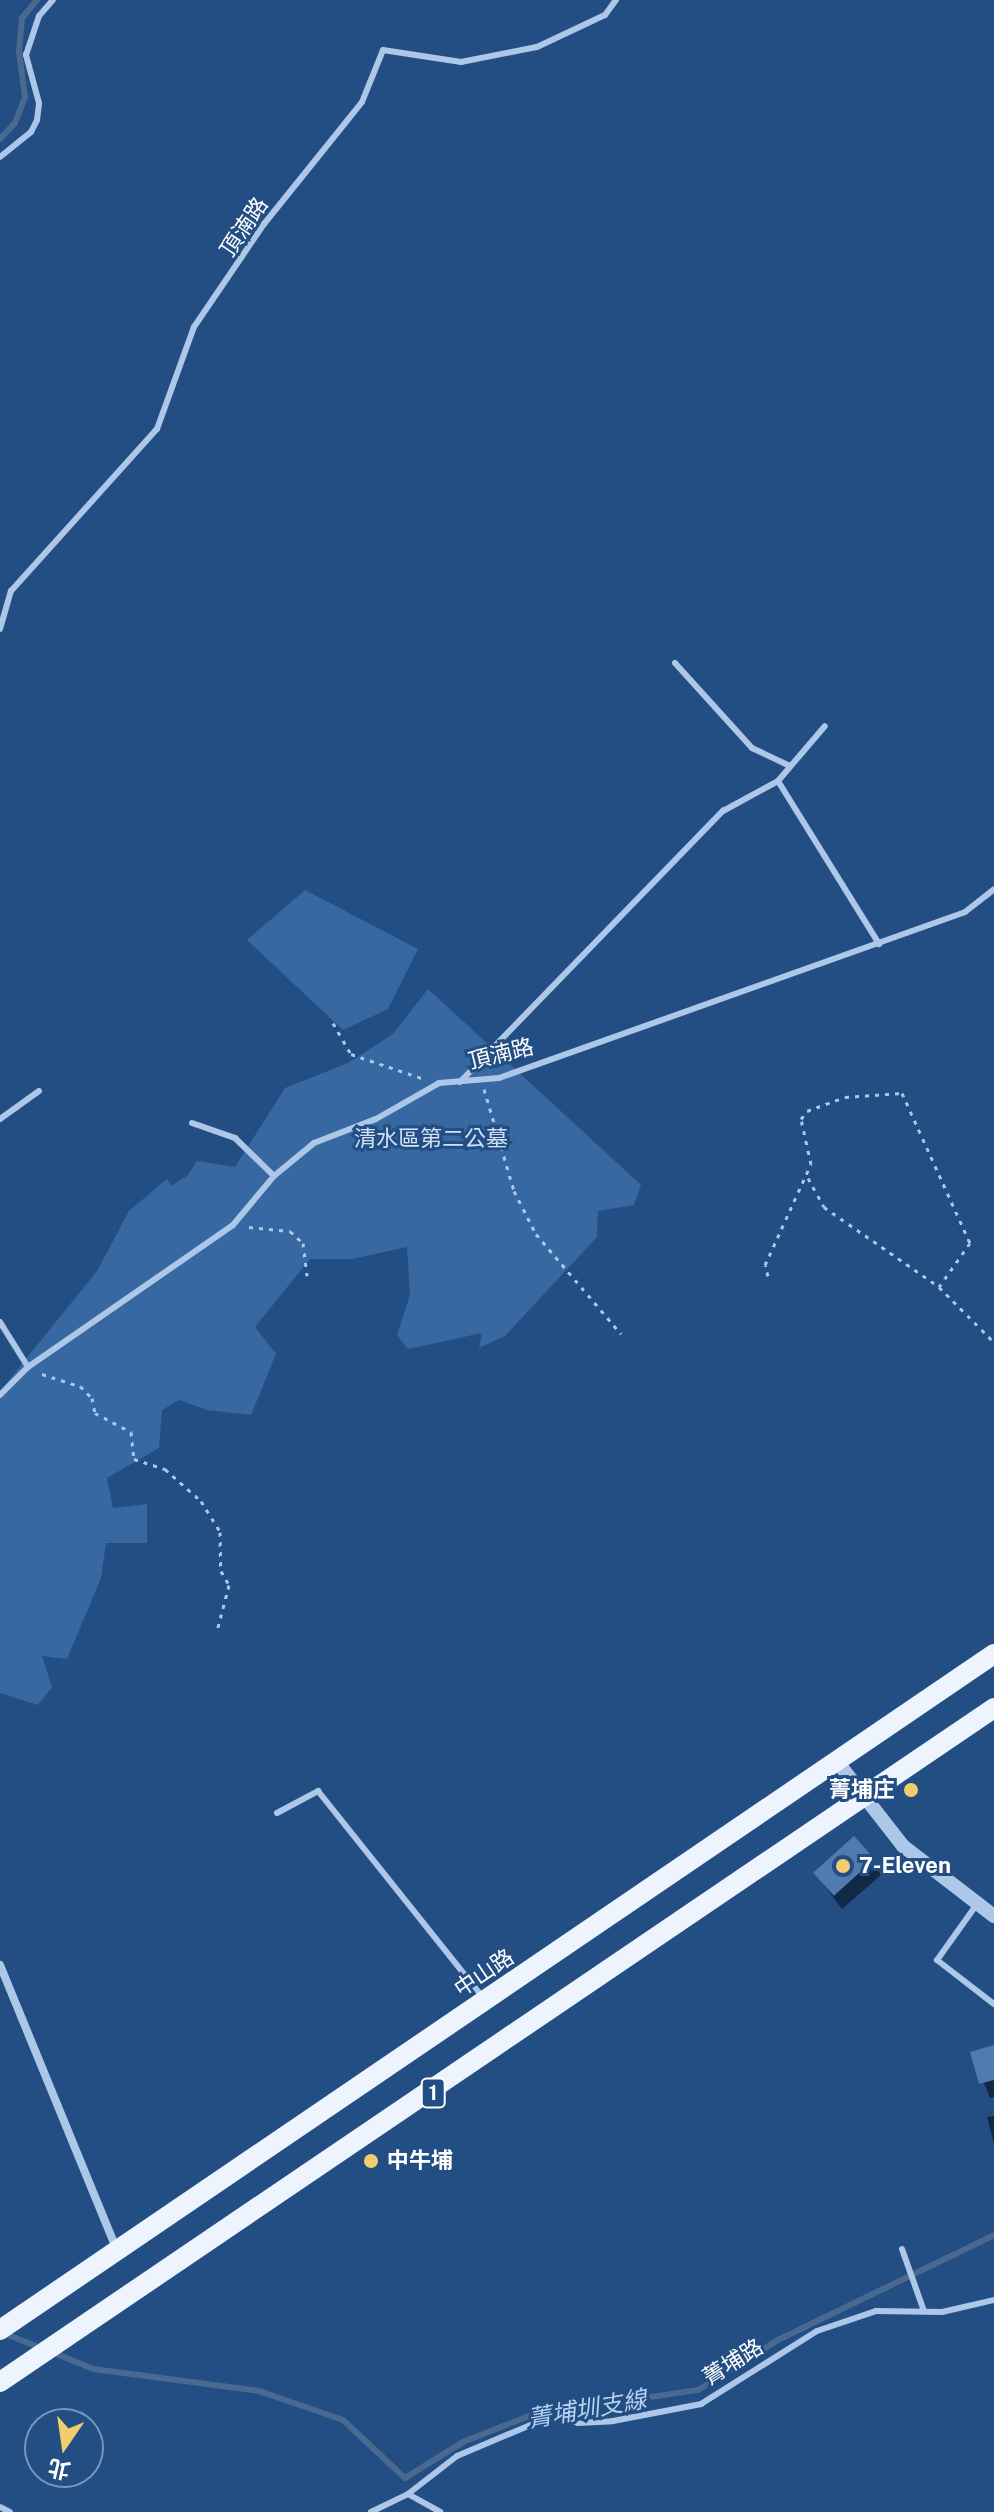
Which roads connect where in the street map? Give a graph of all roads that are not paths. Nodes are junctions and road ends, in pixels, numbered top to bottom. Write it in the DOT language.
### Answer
graph roads {
  1 [pos="53,0"];
  2 [pos="616,0"];
  3 [pos="0,157"];
  4 [pos="0,629"];
  5 [pos="675,663"];
  6 [pos="825,726"];
  7 [pos="790,766"];
  8 [pos="778,781"];
  9 [pos="994,889"];
  10 [pos="879,944"];
  11 [pos="460,1082"];
  12 [pos="39,1091"];
  13 [pos="0,1119"];
  14 [pos="192,1123"];
  15 [pos="274,1176"];
  16 [pos="0,1322"];
  17 [pos="28,1367"];
  18 [pos="0,1395"];
  19 [pos="994,1654"];
  20 [pos="994,1708"];
  21 [pos="839,1764"];
  22 [pos="862,1799"];
  23 [pos="277,1813"];
  24 [pos="977,1904"];
  25 [pos="994,1916"];
  26 [pos="0,1965"];
  27 [pos="486,2001"];
  28 [pos="994,2004"];
  29 [pos="116,2248"];
  30 [pos="902,2249"];
  31 [pos="994,2300"];
  32 [pos="924,2311"];
  33 [pos="0,2330"];
  34 [pos="0,2382"];
  35 [pos="408,2494"];
  36 [pos="0,2507"];
  37 [pos="10,2512"];
  38 [pos="371,2512"];
  39 [pos="440,2512"];
  1 -- 3 [label="lane"];
  2 -- 4 [label="lane, 頂湳路"];
  5 -- 7 [label="lane"];
  6 -- 7 [label="lane"];
  7 -- 8 [label="lane"];
  8 -- 10 [label="lane"];
  8 -- 11 [label="lane"];
  9 -- 10 [label="lane, 頂湳路"];
  10 -- 11 [label="lane, 頂湳路"];
  11 -- 15 [label="lane, 頂湳路"];
  12 -- 13 [label="lane"];
  14 -- 15 [label="lane"];
  15 -- 17 [label="lane, 頂湳路"];
  16 -- 17 [label="lane"];
  17 -- 18 [label="lane, 頂湳路"];
  19 -- 21 [label="main road, 中山路 / 1"];
  20 -- 22 [label="main road, 1"];
  21 -- 22 [label="street"];
  21 -- 27 [label="main road, 中山路 / 1"];
  22 -- 24 [label="street"];
  22 -- 34 [label="main road, 1"];
  23 -- 27 [label="lane"];
  24 -- 25 [label="street"];
  24 -- 28 [label="lane"];
  26 -- 29 [label="street"];
  27 -- 29 [label="main road, 中山路 / 1"];
  29 -- 33 [label="main road, 中山路 / 1"];
  30 -- 32 [label="lane"];
  31 -- 32 [label="lane, 菁埔路"];
  32 -- 35 [label="lane, 菁埔路"];
  35 -- 38 [label="lane, 菁埔路"];
  35 -- 39 [label="lane"];
  36 -- 37 [label="lane"];
}
